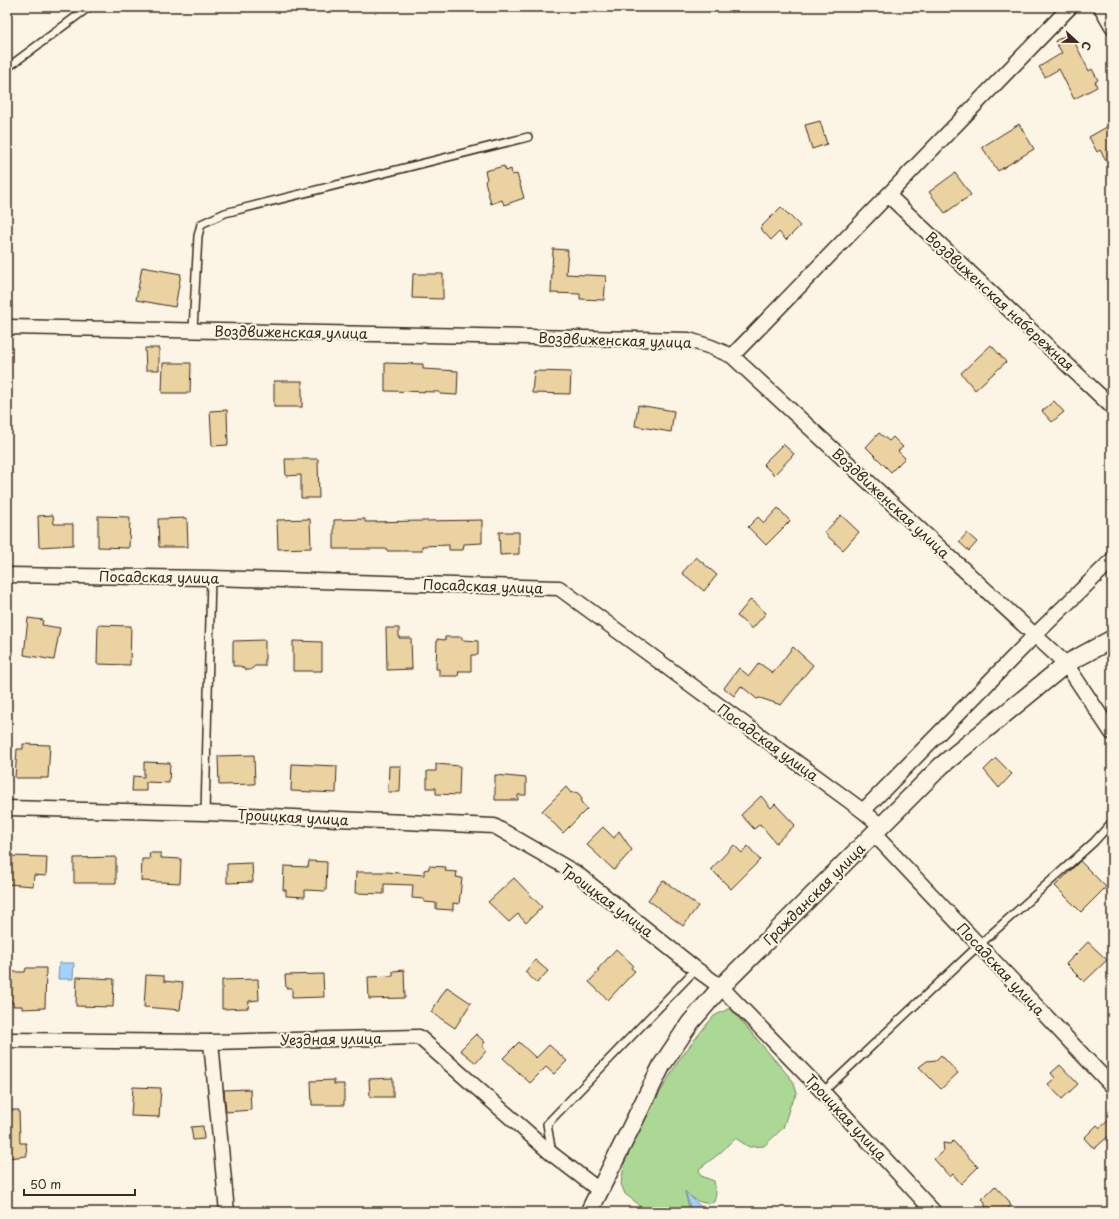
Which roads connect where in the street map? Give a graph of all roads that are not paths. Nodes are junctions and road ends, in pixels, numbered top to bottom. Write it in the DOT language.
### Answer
graph roads {
  1 [pos="89,7"];
  2 [pos="1070,7"];
  3 [pos="1101,7"];
  4 [pos="1112,26"];
  5 [pos="7,68"];
  6 [pos="528,137"];
  7 [pos="888,195"];
  8 [pos="7,327"];
  9 [pos="193,330"];
  10 [pos="732,356"];
  11 [pos="1112,407"];
  12 [pos="1112,560"];
  13 [pos="7,575"];
  14 [pos="211,578"];
  15 [pos="1034,636"];
  16 [pos="1112,639"];
  17 [pos="1066,664"];
  18 [pos="1112,733"];
  19 [pos="7,808"];
  20 [pos="863,811"];
  21 [pos="205,812"];
  22 [pos="1112,822"];
  23 [pos="877,830"];
  24 [pos="979,945"];
  25 [pos="696,969"];
  26 [pos="721,987"];
  27 [pos="7,1040"];
  28 [pos="211,1042"];
  29 [pos="1112,1086"];
  30 [pos="823,1092"];
  31 [pos="552,1154"];
  32 [pos="599,1190"];
  33 [pos="226,1212"];
  34 [pos="589,1212"];
  35 [pos="934,1212"];
  1 -- 5 [label="lane"];
  2 -- 7 [label="street"];
  3 -- 4 [label="street"];
  6 -- 9 [label="lane"];
  7 -- 10 [label="street"];
  7 -- 11 [label="street, Воздвиженская набережная"];
  8 -- 9 [label="street, Воздвиженская улица"];
  9 -- 10 [label="street, Воздвиженская улица"];
  10 -- 15 [label="street, Воздвиженская улица"];
  12 -- 15 [label="street"];
  13 -- 14 [label="street, Посадская улица"];
  14 -- 20 [label="street, Посадская улица"];
  14 -- 21 [label="lane"];
  15 -- 17 [label="street, Воздвиженская улица"];
  15 -- 20 [label="street"];
  16 -- 17 [label="street, Гражданская улица"];
  17 -- 18 [label="street, Воздвиженская улица"];
  17 -- 23 [label="street, Гражданская улица"];
  19 -- 21 [label="street, Троицкая улица"];
  20 -- 23 [label="street, Посадская улица"];
  21 -- 25 [label="street, Троицкая улица"];
  22 -- 24 [label="lane"];
  23 -- 24 [label="street, Посадская улица"];
  23 -- 26 [label="street, Гражданская улица"];
  24 -- 29 [label="street, Посадская улица"];
  24 -- 30 [label="lane"];
  25 -- 26 [label="street, Троицкая улица"];
  25 -- 31 [label="lane"];
  26 -- 30 [label="street, Троицкая улица"];
  26 -- 32 [label="street, Гражданская улица"];
  27 -- 28 [label="street, Уездная улица"];
  28 -- 31 [label="street, Уездная улица"];
  28 -- 33 [label="street"];
  30 -- 35 [label="street, Троицкая улица"];
  31 -- 32 [label="street, Уездная улица"];
  32 -- 34 [label="street, Гражданская улица"];
}
